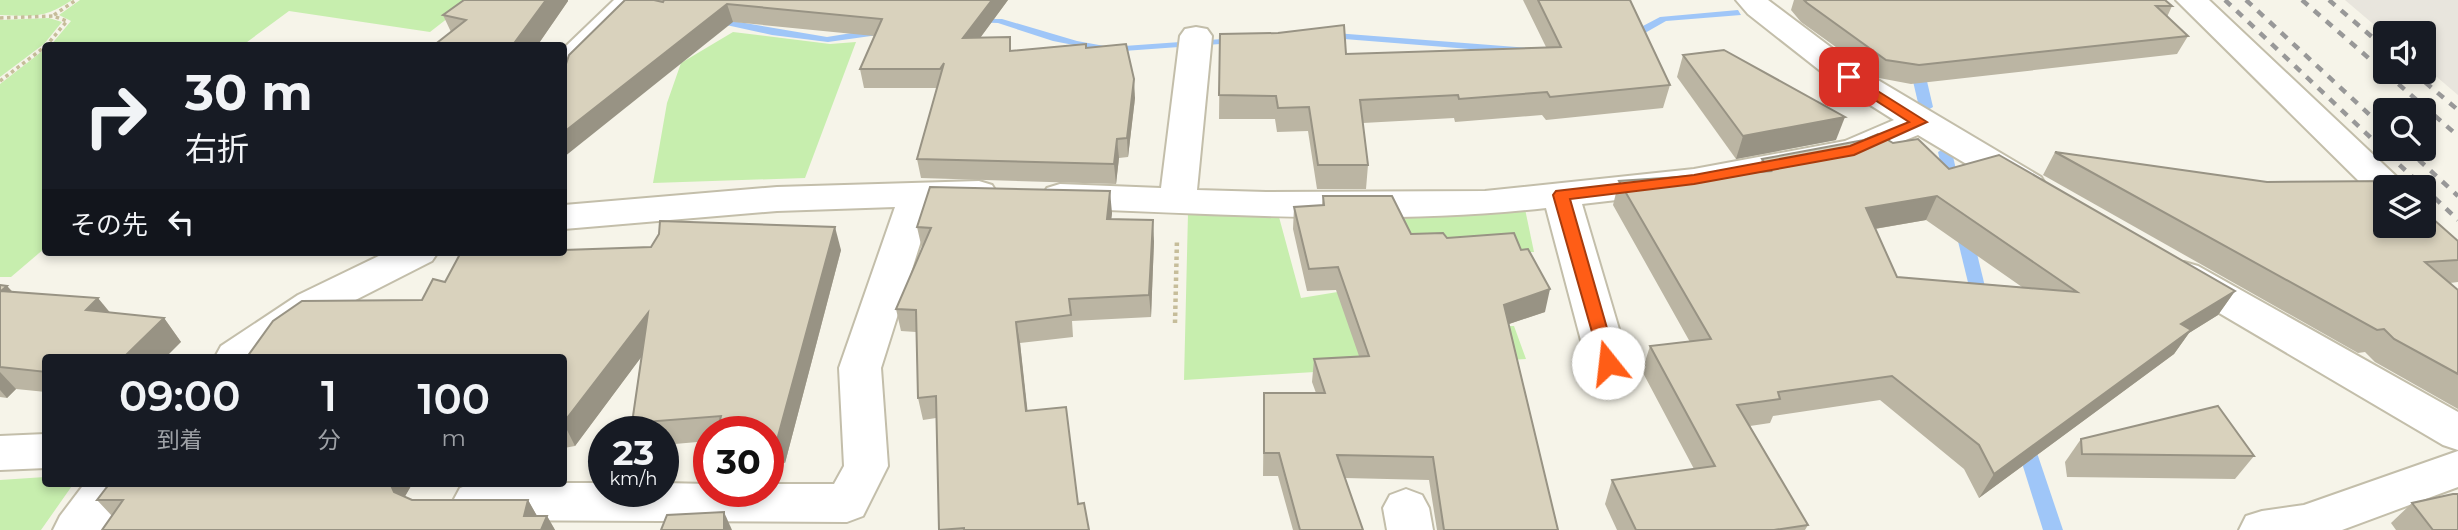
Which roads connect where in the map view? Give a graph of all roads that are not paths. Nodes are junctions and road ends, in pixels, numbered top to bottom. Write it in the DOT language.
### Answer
graph roads {
  1 [pos="631,0"];
  2 [pos="1751,0"];
  3 [pos="2191,0"];
  4 [pos="1196,36"];
  5 [pos="567,62"];
  6 [pos="1920,122"];
  7 [pos="2373,175"];
  8 [pos="918,194"];
  9 [pos="1561,195"];
  10 [pos="2051,198"];
  11 [pos="1178,200"];
  12 [pos="567,217"];
  13 [pos="411,256"];
  14 [pos="2159,260"];
  15 [pos="240,354"];
  16 [pos="1608,363"];
  17 [pos="2458,433"];
  18 [pos="42,452"];
  19 [pos="0,453"];
  20 [pos="2458,469"];
  21 [pos="108,487"];
  22 [pos="442,501"];
  23 [pos="76,530"];
  24 [pos="2262,530"];
  1 -- 5 [label="street"];
  2 -- 6 [label="street"];
  3 -- 7 [label="street"];
  4 -- 11 [label="street"];
  6 -- 9 [label="street"];
  6 -- 10 [label="street"];
  8 -- 11 [label="street"];
  8 -- 12 [label="street"];
  8 -- 22 [label="street"];
  9 -- 11 [label="street"];
  9 -- 16 [label="street"];
  13 -- 15 [label="street"];
  14 -- 17 [label="street"];
  18 -- 19 [label="street"];
  20 -- 24 [label="street"];
  21 -- 23 [label="street"];
}
